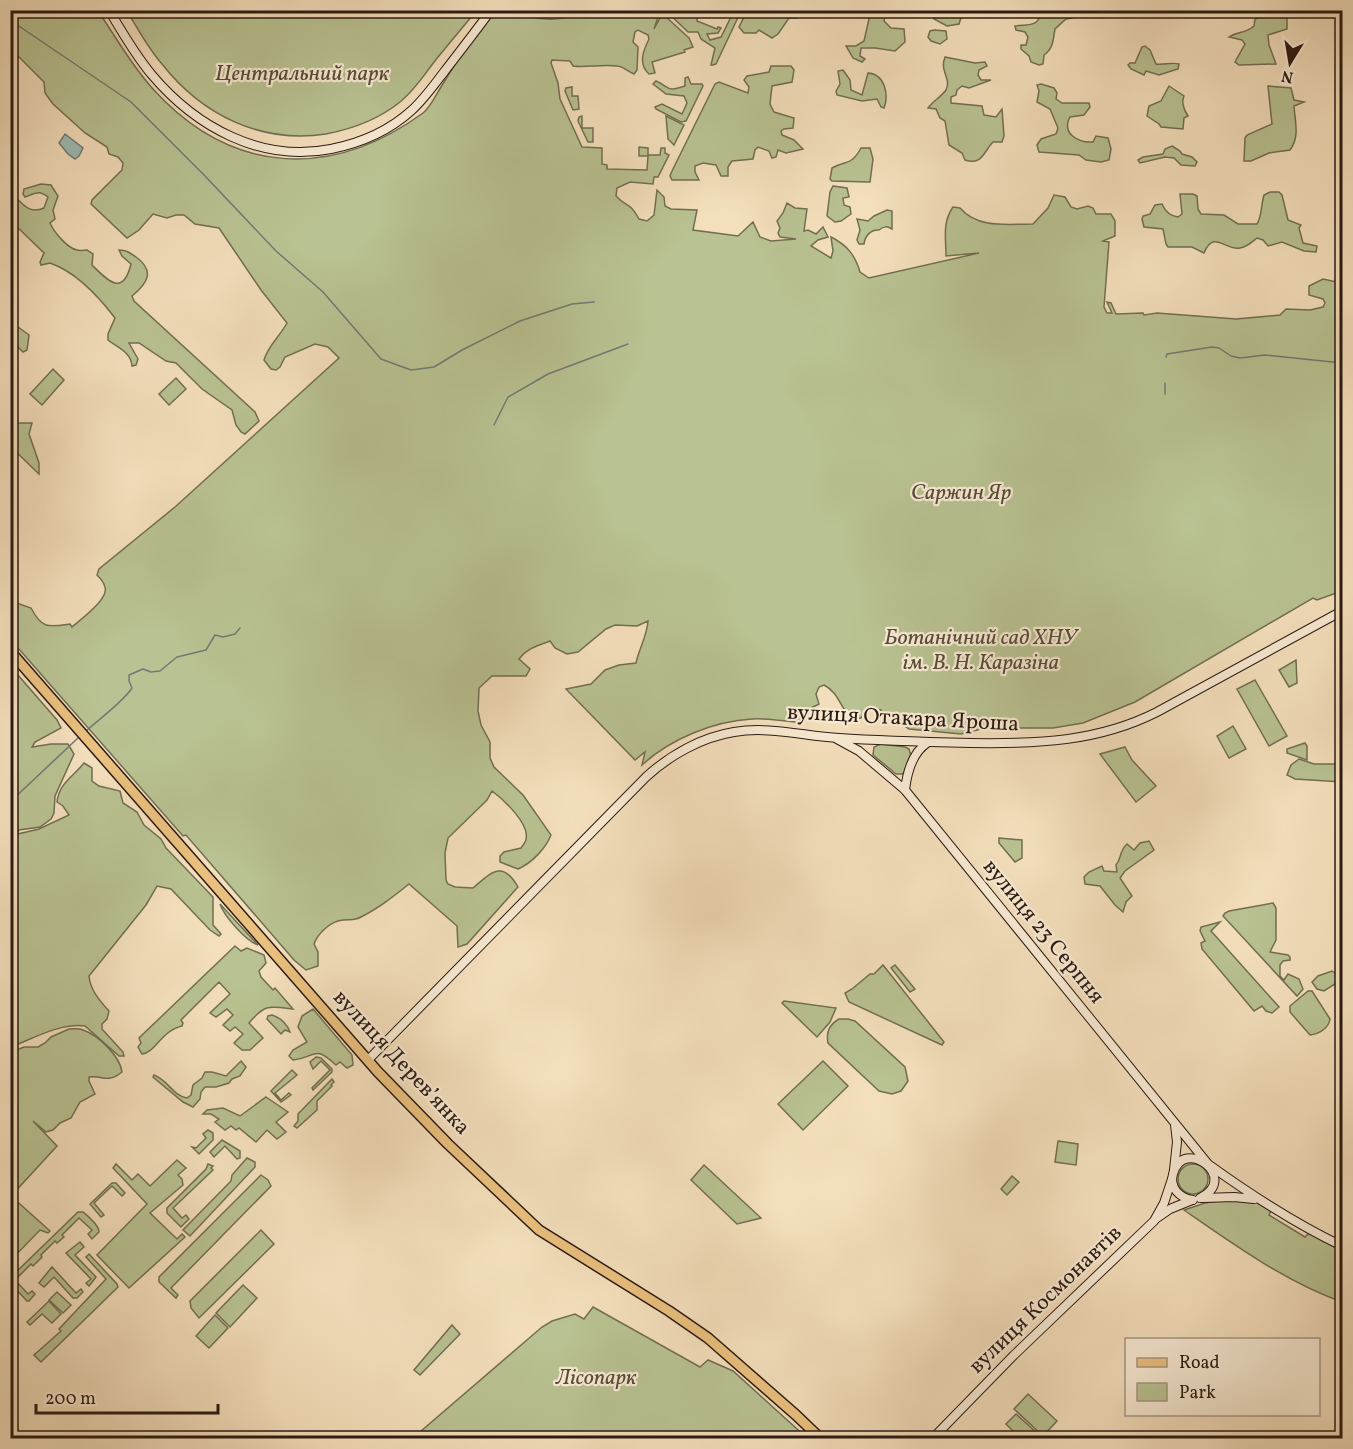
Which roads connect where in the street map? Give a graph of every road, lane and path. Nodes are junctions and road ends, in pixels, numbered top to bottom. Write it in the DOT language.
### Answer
graph roads {
  1 [pos="108,10"];
  2 [pos="491,10"];
  3 [pos="1342,611"];
  4 [pos="10,651"];
  5 [pos="836,738"];
  6 [pos="927,743"];
  7 [pos="905,790"];
  8 [pos="368,1060"];
  9 [pos="1174,1124"];
  10 [pos="1208,1164"];
  11 [pos="1173,1175"];
  12 [pos="1197,1199"];
  13 [pos="1257,1199"];
  14 [pos="1154,1221"];
  15 [pos="1342,1246"];
  16 [pos="820,1438"];
  17 [pos="933,1438"];
  1 -- 2 [label="street"];
  3 -- 6 [label="street, вулиця Отакара Яроша"];
  4 -- 8 [label="main road, вулиця Дерев’янка"];
  5 -- 6 [label="street, вулиця Отакара Яроша"];
  5 -- 7 [label="street, вулиця 23 Серпня"];
  5 -- 8 [label="street, вулиця Отакара Яроша"];
  6 -- 7 [label="street"];
  7 -- 9 [label="street, вулиця 23 Серпня"];
  8 -- 16 [label="main road, вулиця Дерев’янка"];
  9 -- 10 [label="street, вулиця 23 Серпня"];
  9 -- 11 [label="street, вулиця Космонавтів"];
  10 -- 11 [label="street"];
  10 -- 12 [label="street"];
  10 -- 13 [label="street, вулиця 23 Серпня"];
  11 -- 12 [label="street"];
  11 -- 14 [label="street, вулиця Космонавтів"];
  12 -- 13 [label="street, вулиця 23 Серпня"];
  12 -- 14 [label="street, вулиця 23 Серпня"];
  13 -- 15 [label="street, вулиця 23 Серпня"];
  14 -- 17 [label="street, вулиця Космонавтів"];
}
